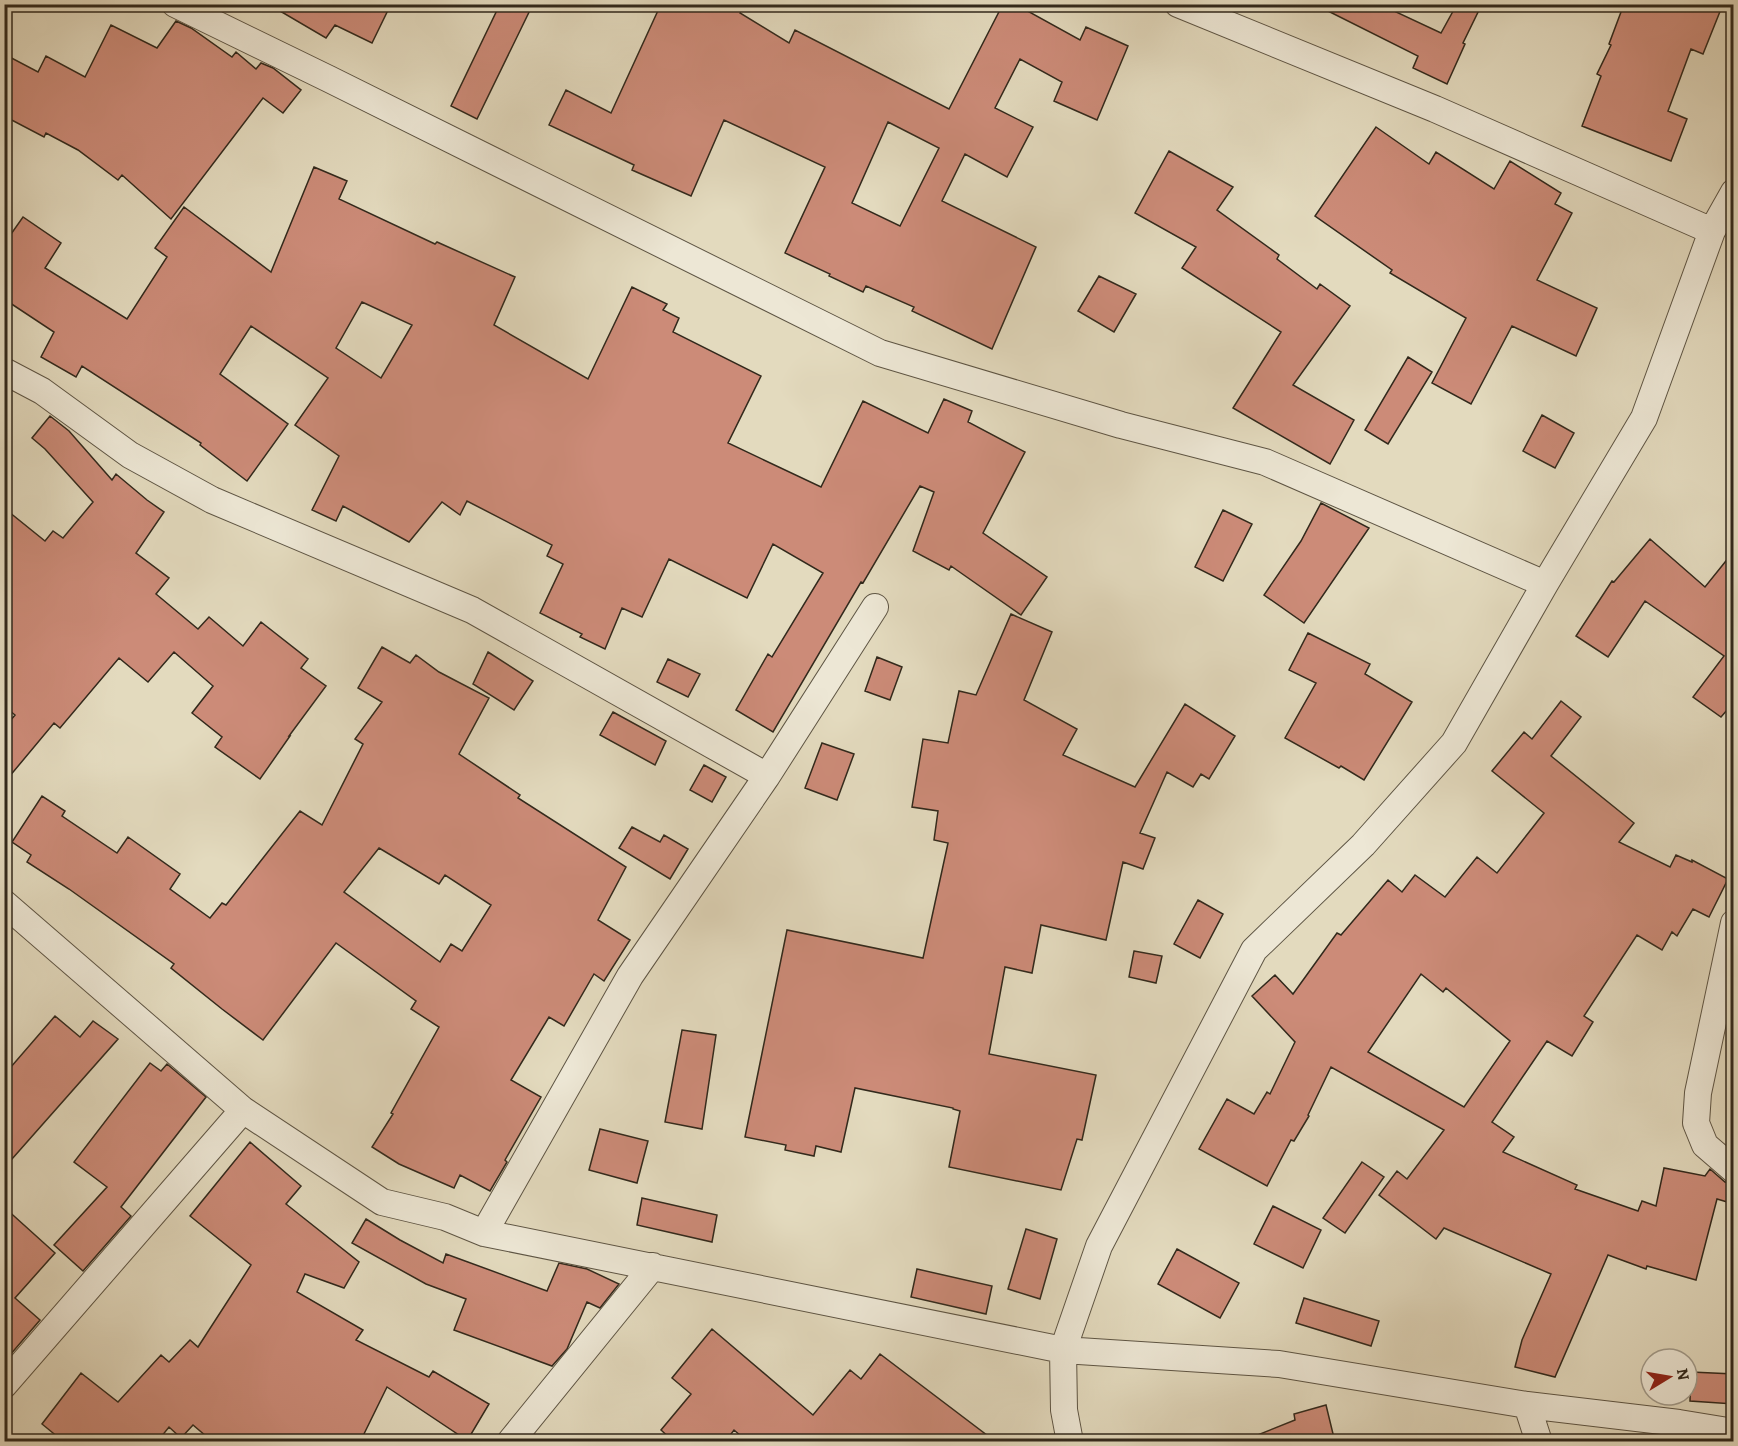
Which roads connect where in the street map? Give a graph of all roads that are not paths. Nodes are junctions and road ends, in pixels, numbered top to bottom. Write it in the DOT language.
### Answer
graph roads {
  1 [pos="175,4"];
  2 [pos="1178,4"];
  3 [pos="1734,192"];
  4 [pos="1712,231"];
  5 [pos="4,371"];
  6 [pos="1545,584"];
  7 [pos="875,607"];
  8 [pos="767,776"];
  9 [pos="4,903"];
  10 [pos="1734,923"];
  11 [pos="243,1110"];
  12 [pos="1734,1170"];
  13 [pos="484,1233"];
  14 [pos="653,1266"];
  15 [pos="1063,1350"];
  16 [pos="4,1385"];
  17 [pos="1527,1405"];
  18 [pos="1734,1432"];
  19 [pos="510,1442"];
  20 [pos="1070,1442"];
  21 [pos="1539,1442"];
  1 -- 6 [label="street"];
  2 -- 4 [label="street"];
  3 -- 4 [label="street"];
  4 -- 6 [label="street"];
  5 -- 8 [label="street"];
  6 -- 15 [label="street"];
  7 -- 8 [label="street"];
  8 -- 13 [label="street"];
  9 -- 11 [label="street"];
  10 -- 12 [label="street"];
  11 -- 13 [label="street"];
  11 -- 16 [label="street"];
  13 -- 14 [label="street"];
  14 -- 15 [label="street"];
  14 -- 19 [label="street"];
  15 -- 17 [label="street"];
  15 -- 20 [label="street"];
  17 -- 18 [label="street"];
  17 -- 21 [label="street"];
}
